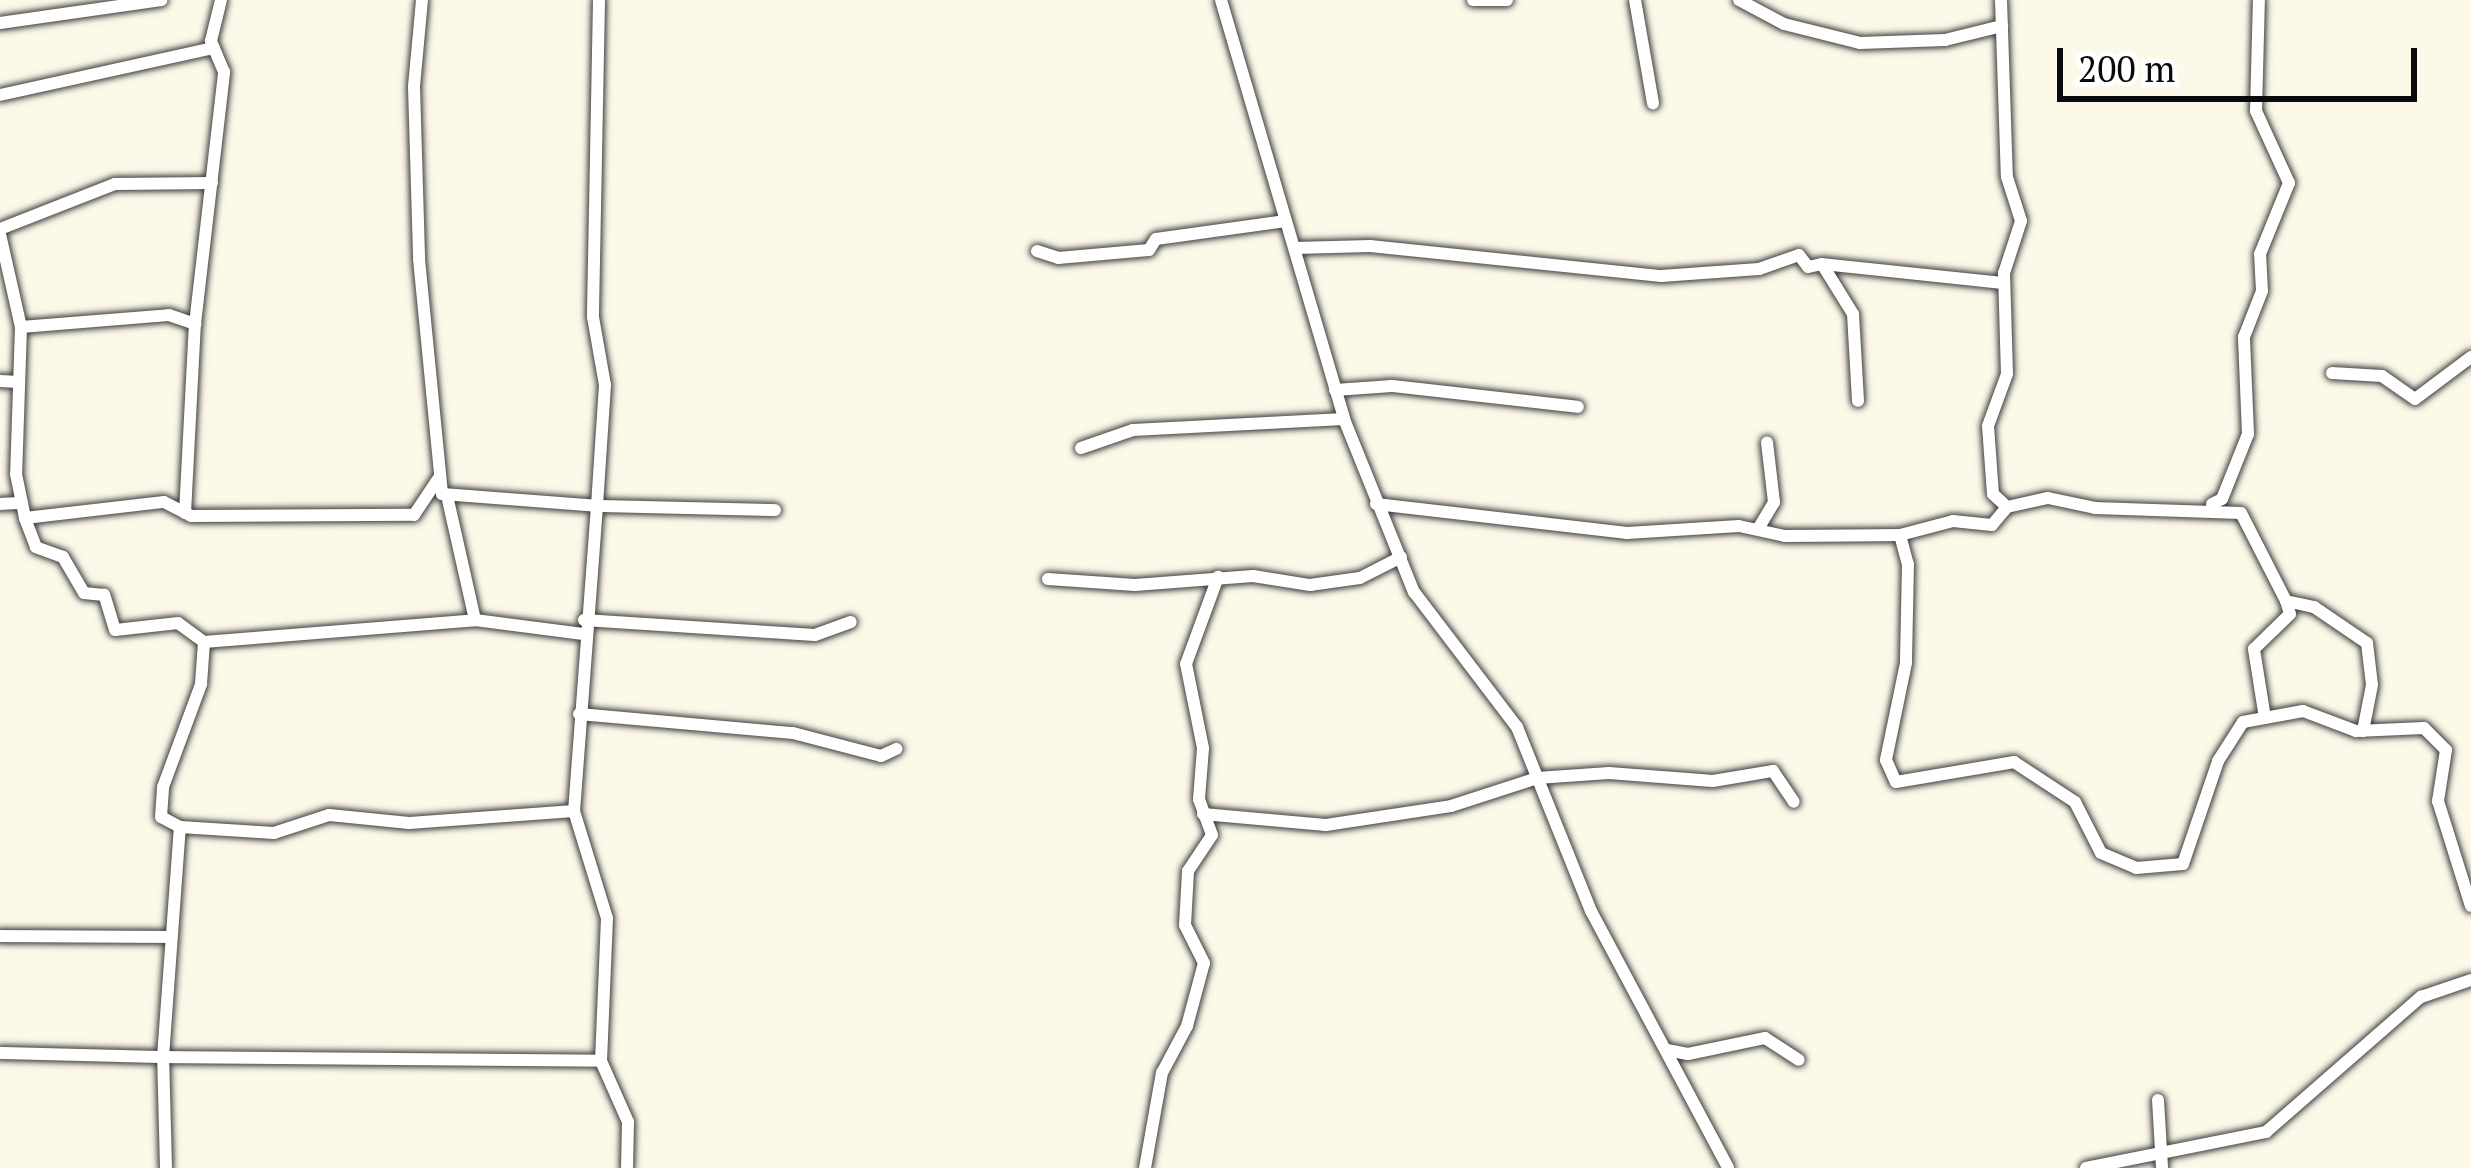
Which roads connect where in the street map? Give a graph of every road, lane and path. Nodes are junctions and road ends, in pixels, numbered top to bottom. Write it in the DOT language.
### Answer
graph roads {
  1 [pos="161,0"];
  2 [pos="221,0"];
  3 [pos="422,0"];
  4 [pos="599,0"];
  5 [pos="1221,0"];
  6 [pos="1473,0"];
  7 [pos="1507,0"];
  8 [pos="1635,0"];
  9 [pos="1739,0"];
  10 [pos="2001,0"];
  11 [pos="2259,0"];
  12 [pos="87,4"];
  13 [pos="0,23"];
  14 [pos="2002,26"];
  15 [pos="214,47"];
  16 [pos="0,94"];
  17 [pos="1653,103"];
  18 [pos="212,182"];
  19 [pos="1286,221"];
  20 [pos="0,231"];
  21 [pos="1295,248"];
  22 [pos="1037,251"];
  23 [pos="1822,264"];
  24 [pos="2004,283"];
  25 [pos="195,324"];
  26 [pos="21,327"];
  27 [pos="2471,357"];
  28 [pos="2332,373"];
  29 [pos="0,381"];
  30 [pos="19,382"];
  31 [pos="1335,390"];
  32 [pos="1858,401"];
  33 [pos="1578,407"];
  34 [pos="1344,419"];
  35 [pos="1766,442"];
  36 [pos="1081,448"];
  37 [pos="439,478"];
  38 [pos="448,500"];
  39 [pos="0,504"];
  40 [pos="1376,504"];
  41 [pos="597,506"];
  42 [pos="2007,507"];
  43 [pos="2206,507"];
  44 [pos="24,510"];
  45 [pos="775,510"];
  46 [pos="185,513"];
  47 [pos="1757,530"];
  48 [pos="1900,535"];
  49 [pos="1401,556"];
  50 [pos="1218,577"];
  51 [pos="1048,579"];
  52 [pos="1185,581"];
  53 [pos="1204,601"];
  54 [pos="2286,601"];
  55 [pos="476,620"];
  56 [pos="851,622"];
  57 [pos="584,627"];
  58 [pos="204,642"];
  59 [pos="579,714"];
  60 [pos="2265,718"];
  61 [pos="2362,731"];
  62 [pos="896,749"];
  63 [pos="1537,778"];
  64 [pos="1795,802"];
  65 [pos="574,811"];
  66 [pos="1203,814"];
  67 [pos="180,827"];
  68 [pos="2471,906"];
  69 [pos="0,936"];
  70 [pos="169,938"];
  71 [pos="2471,980"];
  72 [pos="1667,1050"];
  73 [pos="0,1052"];
  74 [pos="163,1057"];
  75 [pos="1799,1060"];
  76 [pos="601,1061"];
  77 [pos="2158,1100"];
  78 [pos="2162,1162"];
  79 [pos="166,1168"];
  80 [pos="626,1168"];
  81 [pos="1145,1168"];
  82 [pos="1728,1168"];
  83 [pos="2086,1168"];
  1 -- 12 [label="street"];
  2 -- 15 [label="street"];
  3 -- 37 [label="street"];
  4 -- 41 [label="street"];
  5 -- 19 [label="street"];
  6 -- 7 [label="street"];
  8 -- 17 [label="street"];
  9 -- 14 [label="street"];
  10 -- 14 [label="street"];
  11 -- 43 [label="street"];
  12 -- 13 [label="street"];
  14 -- 24 [label="street"];
  15 -- 16 [label="street"];
  15 -- 18 [label="street"];
  18 -- 20 [label="street"];
  18 -- 25 [label="street"];
  19 -- 21 [label="street"];
  19 -- 22 [label="street"];
  20 -- 26 [label="street"];
  21 -- 23 [label="street"];
  21 -- 31 [label="street"];
  23 -- 24 [label="street"];
  23 -- 32 [label="street"];
  24 -- 42 [label="street"];
  25 -- 26 [label="street"];
  25 -- 46 [label="street"];
  26 -- 30 [label="street"];
  27 -- 28 [label="street"];
  29 -- 30 [label="street"];
  30 -- 44 [label="street"];
  31 -- 33 [label="street"];
  31 -- 34 [label="street"];
  34 -- 36 [label="street"];
  34 -- 40 [label="street"];
  35 -- 47 [label="street"];
  37 -- 38 [label="street"];
  37 -- 46 [label="street"];
  38 -- 41 [label="street"];
  38 -- 55 [label="street"];
  39 -- 44 [label="street"];
  40 -- 47 [label="street"];
  40 -- 49 [label="street"];
  41 -- 45 [label="street"];
  41 -- 57 [label="street"];
  42 -- 43 [label="street"];
  42 -- 48 [label="street"];
  43 -- 54 [label="street"];
  44 -- 46 [label="street"];
  44 -- 58 [label="street"];
  47 -- 48 [label="street"];
  48 -- 60 [label="street"];
  49 -- 50 [label="street"];
  49 -- 63 [label="street"];
  50 -- 52 [label="street"];
  50 -- 53 [label="street"];
  51 -- 52 [label="street"];
  52 -- 53 [label="street"];
  53 -- 66 [label="street"];
  54 -- 60 [label="street"];
  54 -- 61 [label="street"];
  55 -- 57 [label="street"];
  55 -- 58 [label="street"];
  56 -- 57 [label="street"];
  57 -- 59 [label="street"];
  58 -- 67 [label="street"];
  59 -- 62 [label="street"];
  59 -- 65 [label="street"];
  60 -- 61 [label="street"];
  61 -- 68 [label="street"];
  63 -- 64 [label="street"];
  63 -- 66 [label="street"];
  63 -- 72 [label="street"];
  65 -- 67 [label="street"];
  65 -- 76 [label="street"];
  66 -- 81 [label="street"];
  67 -- 70 [label="street"];
  69 -- 70 [label="street"];
  70 -- 74 [label="street"];
  71 -- 78 [label="street"];
  72 -- 75 [label="street"];
  72 -- 82 [label="street"];
  73 -- 74 [label="street"];
  74 -- 76 [label="street"];
  74 -- 79 [label="street"];
  76 -- 80 [label="street"];
  77 -- 78 [label="street"];
  78 -- 83 [label="street"];
}
